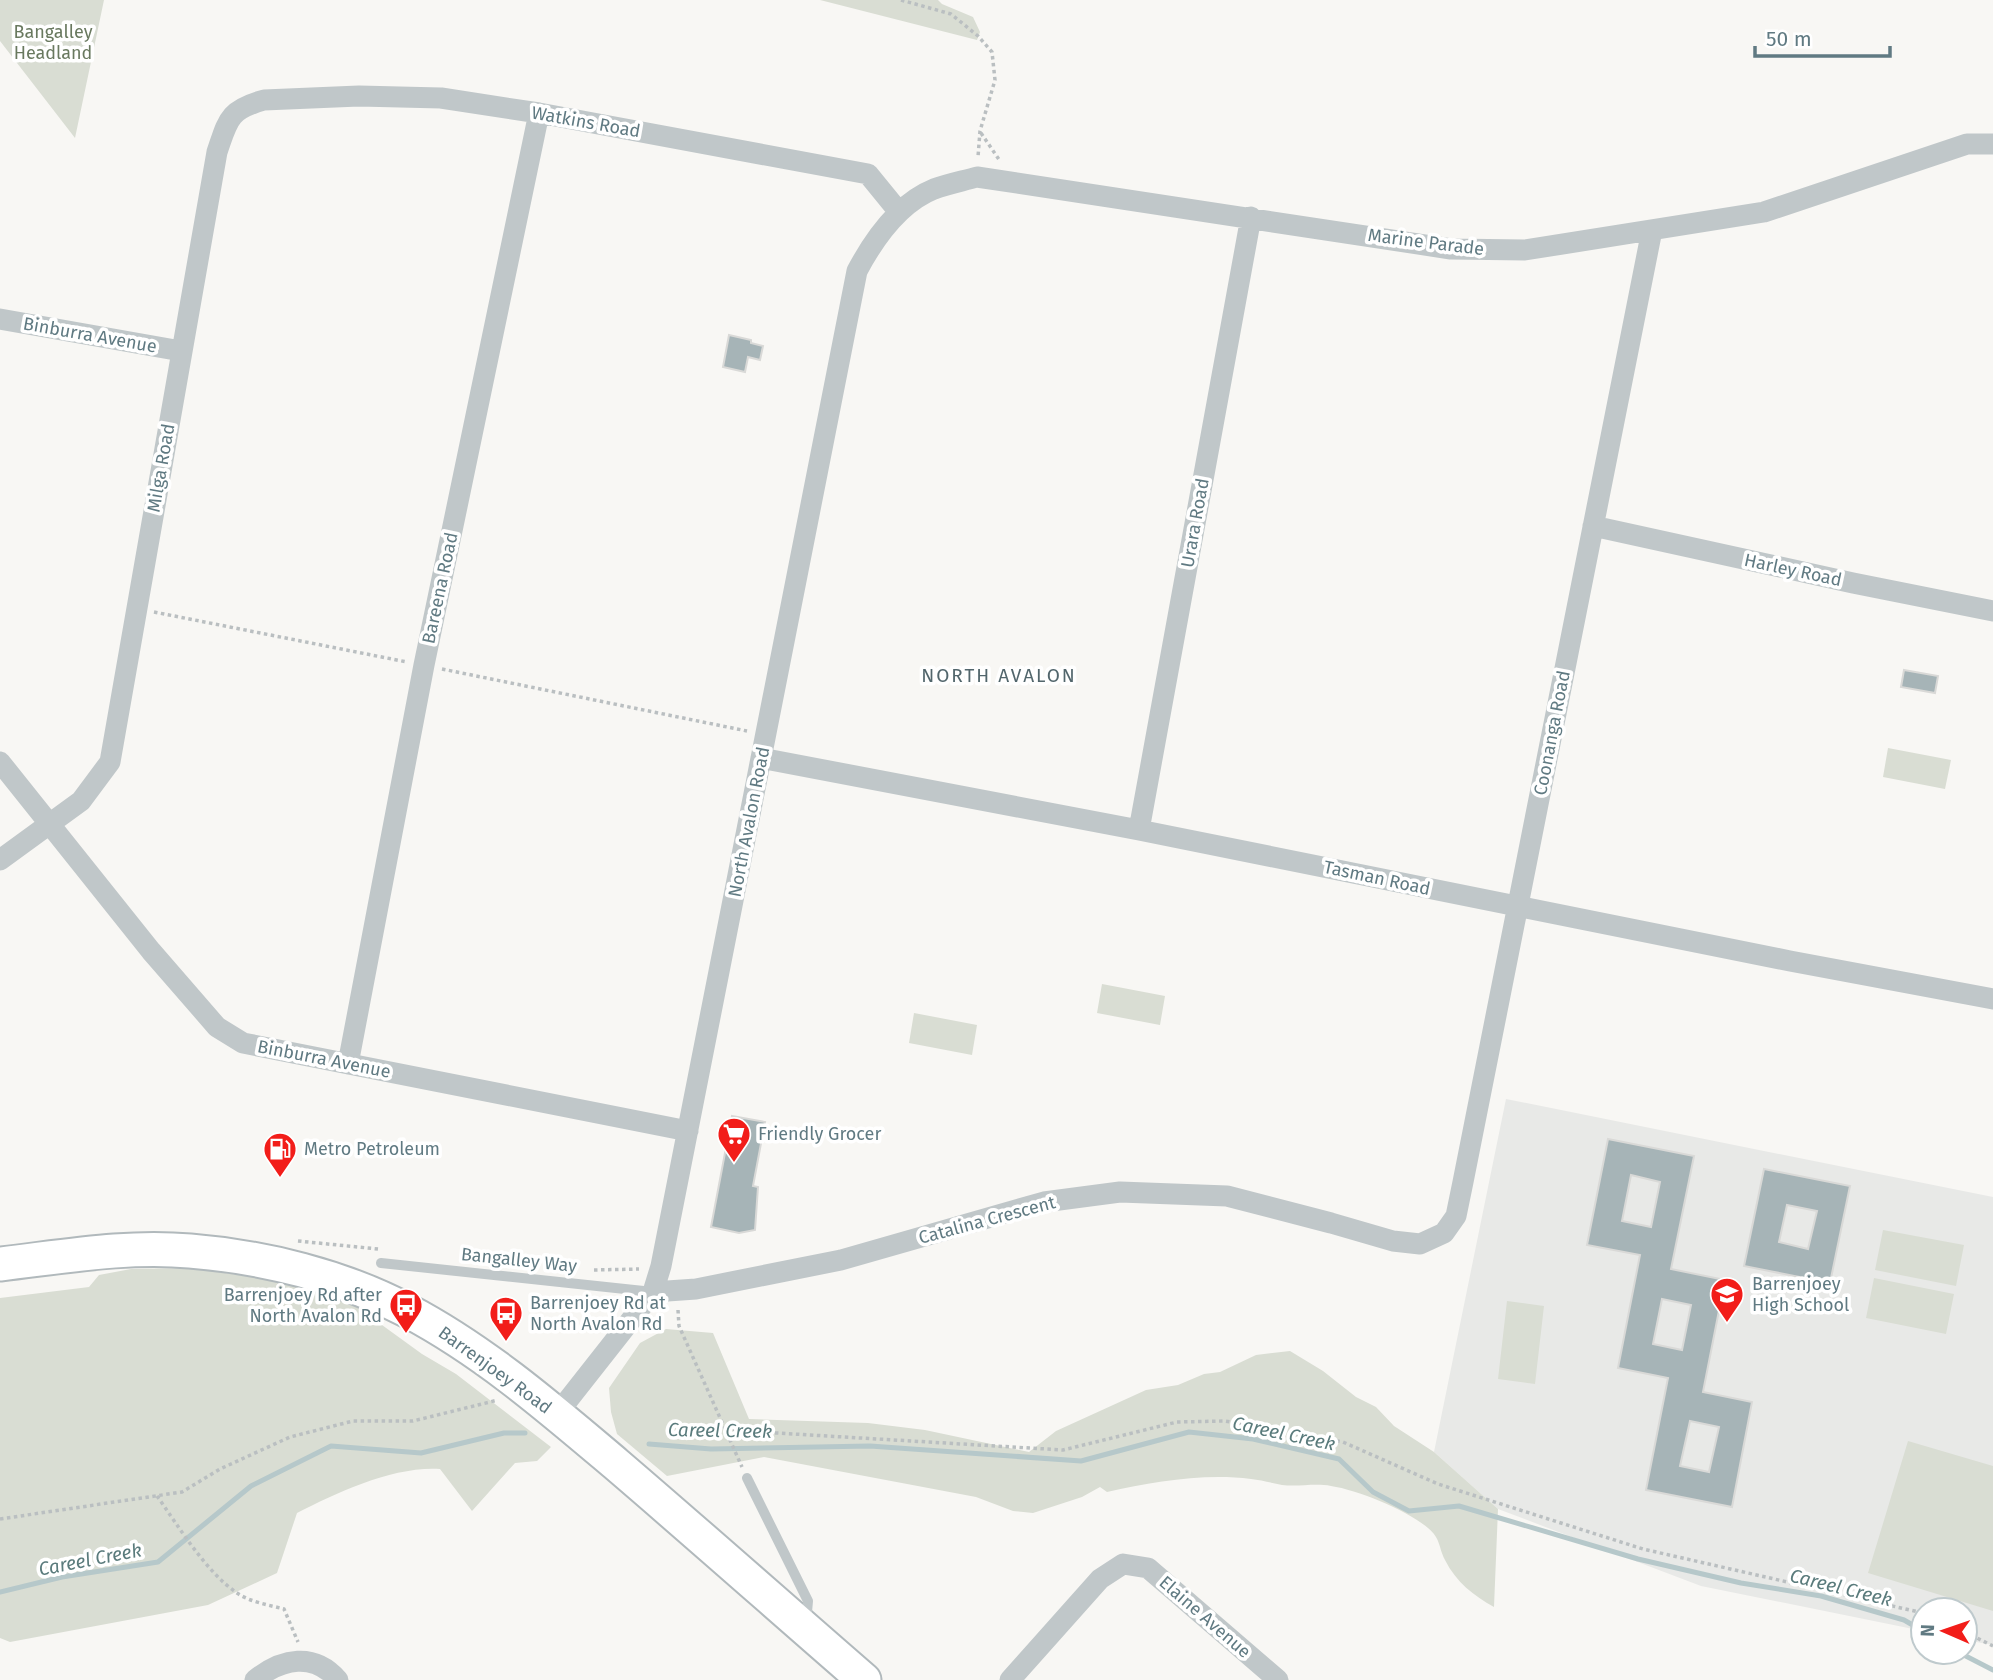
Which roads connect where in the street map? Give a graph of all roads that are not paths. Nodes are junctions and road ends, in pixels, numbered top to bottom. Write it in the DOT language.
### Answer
graph roads {
  1 [pos="253,103"];
  2 [pos="539,113"];
  3 [pos="1993,144"];
  4 [pos="899,212"];
  5 [pos="1251,217"];
  6 [pos="1652,230"];
  7 [pos="0,319"];
  8 [pos="181,351"];
  9 [pos="1593,526"];
  10 [pos="1993,611"];
  11 [pos="761,758"];
  12 [pos="0,762"];
  13 [pos="48,823"];
  14 [pos="1139,830"];
  15 [pos="0,860"];
  16 [pos="1517,907"];
  17 [pos="1993,999"];
  18 [pos="348,1064"];
  19 [pos="688,1131"];
  20 [pos="1444,1233"];
  21 [pos="381,1263"];
  22 [pos="0,1264"];
  23 [pos="653,1292"];
  24 [pos="557,1414"];
  25 [pos="747,1478"];
  26 [pos="806,1629"];
  27 [pos="255,1680"];
  28 [pos="338,1680"];
  29 [pos="864,1680"];
  30 [pos="1010,1680"];
  31 [pos="1278,1680"];
  1 -- 2 [label="street, Watkins Road"];
  1 -- 8 [label="street, Milga Road"];
  2 -- 4 [label="street, Watkins Road"];
  2 -- 18 [label="street, Bareena Road"];
  3 -- 6 [label="street, Marine Parade"];
  4 -- 5 [label="street, Marine Parade"];
  4 -- 11 [label="street, North Avalon Road"];
  5 -- 6 [label="street, Marine Parade"];
  5 -- 14 [label="street, Urara Road"];
  6 -- 9 [label="street, Coonanga Road"];
  7 -- 8 [label="street, Binburra Avenue"];
  8 -- 13 [label="street, Milga Road"];
  9 -- 10 [label="street, Harley Road"];
  9 -- 16 [label="street, Coonanga Road"];
  11 -- 14 [label="street, Tasman Road"];
  11 -- 19 [label="street, North Avalon Road"];
  12 -- 13 [label="street, Binburra Avenue"];
  13 -- 15 [label="street, Milga Road"];
  13 -- 18 [label="street, Binburra Avenue"];
  14 -- 16 [label="street, Tasman Road"];
  16 -- 17 [label="street, Tasman Road"];
  16 -- 20 [label="street, Coonanga Road"];
  18 -- 19 [label="street, Binburra Avenue"];
  19 -- 23 [label="street, North Avalon Road"];
  20 -- 23 [label="street, Catalina Crescent"];
  21 -- 23 [label="lane, Bangalley Way"];
  22 -- 24 [label="main road, Barrenjoey Road"];
  23 -- 24 [label="street, North Avalon Road"];
  24 -- 26 [label="main road, Barrenjoey Road"];
  25 -- 26 [label="lane"];
  26 -- 29 [label="main road, Barrenjoey Road"];
  27 -- 28 [label="street"];
  30 -- 31 [label="street, Elaine Avenue"];
}
